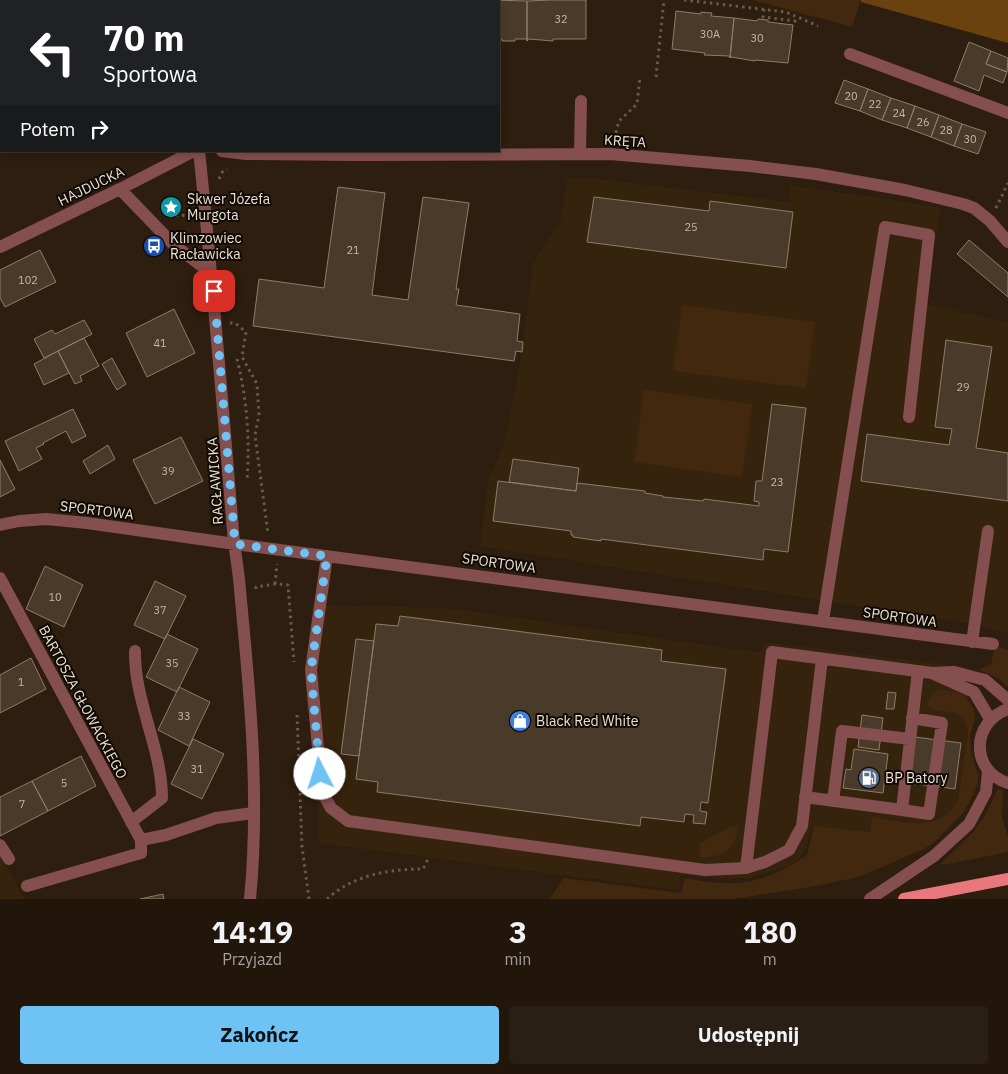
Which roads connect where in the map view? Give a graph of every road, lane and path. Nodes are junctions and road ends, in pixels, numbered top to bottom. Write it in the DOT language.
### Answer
graph roads {
  1 [pos="664,0"];
  2 [pos="684,0"];
  3 [pos="764,9"];
  4 [pos="797,17"];
  5 [pos="818,26"];
  6 [pos="850,54"];
  7 [pos="640,77"];
  8 [pos="656,77"];
  9 [pos="581,101"];
  10 [pos="1008,113"];
  11 [pos="192,152"];
  12 [pos="199,152"];
  13 [pos="230,152"];
  14 [pos="580,153"];
  15 [pos="610,154"];
  16 [pos="1008,184"];
  17 [pos="120,189"];
  18 [pos="196,216"];
  19 [pos="163,217"];
  20 [pos="988,220"];
  21 [pos="1008,242"];
  22 [pos="0,247"];
  23 [pos="212,274"];
  24 [pos="231,331"];
  25 [pos="236,356"];
  26 [pos="909,417"];
  27 [pos="247,481"];
  28 [pos="0,526"];
  29 [pos="988,531"];
  30 [pos="260,534"];
  31 [pos="235,544"];
  32 [pos="327,556"];
  33 [pos="0,578"];
  34 [pos="275,584"];
  35 [pos="823,621"];
  36 [pos="972,642"];
  37 [pos="993,644"];
  38 [pos="135,651"];
  39 [pos="822,659"];
  40 [pos="295,671"];
  41 [pos="918,671"];
  42 [pos="932,673"];
  43 [pos="1008,700"];
  44 [pos="1008,709"];
  45 [pos="297,710"];
  46 [pos="912,718"];
  47 [pos="990,719"];
  48 [pos="910,739"];
  49 [pos="988,771"];
  50 [pos="1008,783"];
  51 [pos="805,798"];
  52 [pos="833,801"];
  53 [pos="902,810"];
  54 [pos="253,813"];
  55 [pos="131,822"];
  56 [pos="141,840"];
  57 [pos="0,845"];
  58 [pos="9,859"];
  59 [pos="428,859"];
  60 [pos="746,868"];
  61 [pos="1008,879"];
  62 [pos="27,886"];
  63 [pos="250,899"];
  64 [pos="309,899"];
  65 [pos="327,899"];
  66 [pos="870,899"];
  67 [pos="904,899"];
  1 -- 8 [label="path"];
  2 -- 3 [label="path"];
  3 -- 4 [label="path"];
  3 -- 4 [label="path"];
  4 -- 5 [label="path"];
  6 -- 10 [label="street"];
  7 -- 15 [label="path"];
  9 -- 14 [label="street"];
  11 -- 17 [label="street, HAJDUCKA"];
  12 -- 23 [label="street, RACŁAWICKA"];
  13 -- 14 [label="street, KRĘTA"];
  14 -- 15 [label="street, KRĘTA"];
  15 -- 20 [label="street, KRĘTA"];
  16 -- 20 [label="path"];
  17 -- 22 [label="street, HAJDUCKA"];
  17 -- 23 [label="street"];
  18 -- 19 [label="path"];
  20 -- 21 [label="street, KRĘTA"];
  23 -- 31 [label="street, RACŁAWICKA"];
  24 -- 30 [label="path"];
  25 -- 27 [label="path"];
  26 -- 35 [label="street"];
  28 -- 31 [label="street, SPORTOWA"];
  29 -- 36 [label="street"];
  31 -- 32 [label="street, SPORTOWA"];
  31 -- 54 [label="street, RACŁAWICKA"];
  32 -- 35 [label="street, SPORTOWA"];
  32 -- 60 [label="street"];
  33 -- 55 [label="street, BARTOSZA GŁOWACKIEGO"];
  34 -- 40 [label="path"];
  35 -- 36 [label="street, SPORTOWA"];
  36 -- 37 [label="street, SPORTOWA"];
  38 -- 55 [label="street"];
  39 -- 41 [label="street"];
  39 -- 51 [label="street"];
  39 -- 60 [label="street"];
  41 -- 42 [label="street"];
  41 -- 46 [label="street"];
  42 -- 43 [label="street"];
  42 -- 47 [label="street"];
  44 -- 47 [label="street"];
  45 -- 64 [label="path"];
  46 -- 48 [label="street"];
  46 -- 53 [label="street"];
  47 -- 49 [label="street"];
  48 -- 52 [label="street"];
  48 -- 53 [label="street"];
  49 -- 50 [label="street"];
  49 -- 66 [label="street"];
  51 -- 52 [label="street"];
  51 -- 60 [label="street"];
  52 -- 53 [label="street"];
  54 -- 56 [label="street"];
  54 -- 63 [label="street, RACŁAWICKA"];
  55 -- 56 [label="street, BARTOSZA GŁOWACKIEGO"];
  56 -- 62 [label="street"];
  57 -- 58 [label="street"];
  59 -- 65 [label="path"];
  61 -- 67 [label="main road"];
}
